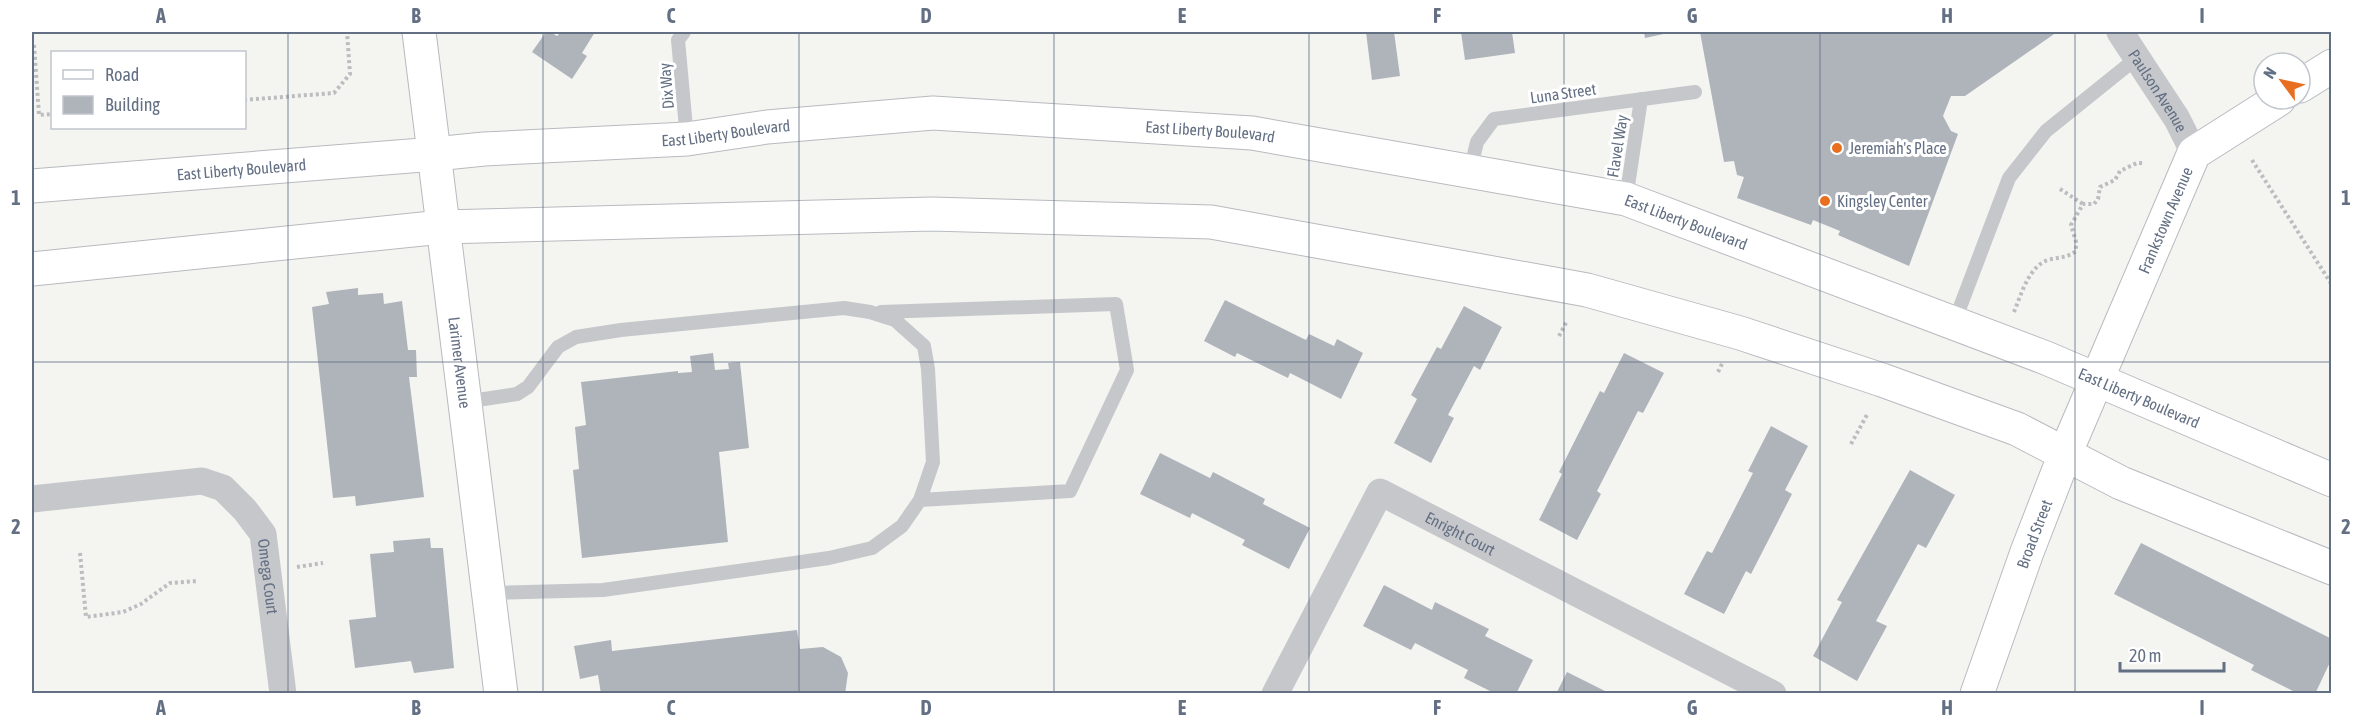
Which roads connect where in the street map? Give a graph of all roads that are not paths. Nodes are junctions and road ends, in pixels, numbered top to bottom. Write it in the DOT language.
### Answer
graph roads {
  1 [pos="419,32"];
  2 [pos="684,32"];
  3 [pos="2120,32"];
  4 [pos="2138,57"];
  5 [pos="2331,66"];
  6 [pos="2312,78"];
  7 [pos="1695,92"];
  8 [pos="1641,99"];
  9 [pos="2260,111"];
  10 [pos="687,139"];
  11 [pos="2194,153"];
  12 [pos="435,154"];
  13 [pos="1470,171"];
  14 [pos="32,186"];
  15 [pos="1626,199"];
  16 [pos="442,227"];
  17 [pos="32,269"];
  18 [pos="870,312"];
  19 [pos="1954,323"];
  20 [pos="2098,380"];
  21 [pos="465,402"];
  22 [pos="2065,454"];
  23 [pos="2331,480"];
  24 [pos="32,499"];
  25 [pos="920,500"];
  26 [pos="2331,568"];
  27 [pos="489,593"];
  28 [pos="1739,686"];
  29 [pos="1983,692"];
  30 [pos="284,693"];
  31 [pos="501,693"];
  32 [pos="1275,693"];
  33 [pos="1773,693"];
  1 -- 12 [label="main road, Larimer Avenue"];
  2 -- 10 [label="lane, Dix Way"];
  3 -- 4 [label="street, Paulson Avenue"];
  4 -- 11 [label="street, Paulson Avenue"];
  4 -- 19 [label="lane"];
  5 -- 6 [label="main road"];
  7 -- 8 [label="lane, Luna Street"];
  8 -- 13 [label="lane, Luna Street"];
  8 -- 15 [label="lane, Flavel Way"];
  9 -- 11 [label="main road, Frankstown Avenue"];
  10 -- 12 [label="main road, East Liberty Boulevard"];
  10 -- 13 [label="main road, East Liberty Boulevard"];
  11 -- 20 [label="main road, Frankstown Avenue"];
  12 -- 14 [label="main road, East Liberty Boulevard"];
  12 -- 16 [label="main road, Larimer Avenue"];
  13 -- 15 [label="main road, East Liberty Boulevard"];
  15 -- 19 [label="main road, East Liberty Boulevard"];
  16 -- 17 [label="main road"];
  16 -- 21 [label="main road, Larimer Avenue"];
  16 -- 22 [label="main road"];
  18 -- 21 [label="lane"];
  18 -- 25 [label="lane"];
  18 -- 25 [label="lane"];
  19 -- 20 [label="main road, East Liberty Boulevard"];
  20 -- 22 [label="main road, Broad Street"];
  20 -- 23 [label="main road, East Liberty Boulevard"];
  21 -- 27 [label="main road, Larimer Avenue"];
  22 -- 26 [label="main road"];
  22 -- 29 [label="main road, Broad Street"];
  24 -- 30 [label="street, Omega Court"];
  25 -- 27 [label="lane"];
  27 -- 31 [label="main road, Larimer Avenue"];
  28 -- 32 [label="street, Enright Court"];
  28 -- 33 [label="street, Enright Court"];
}
